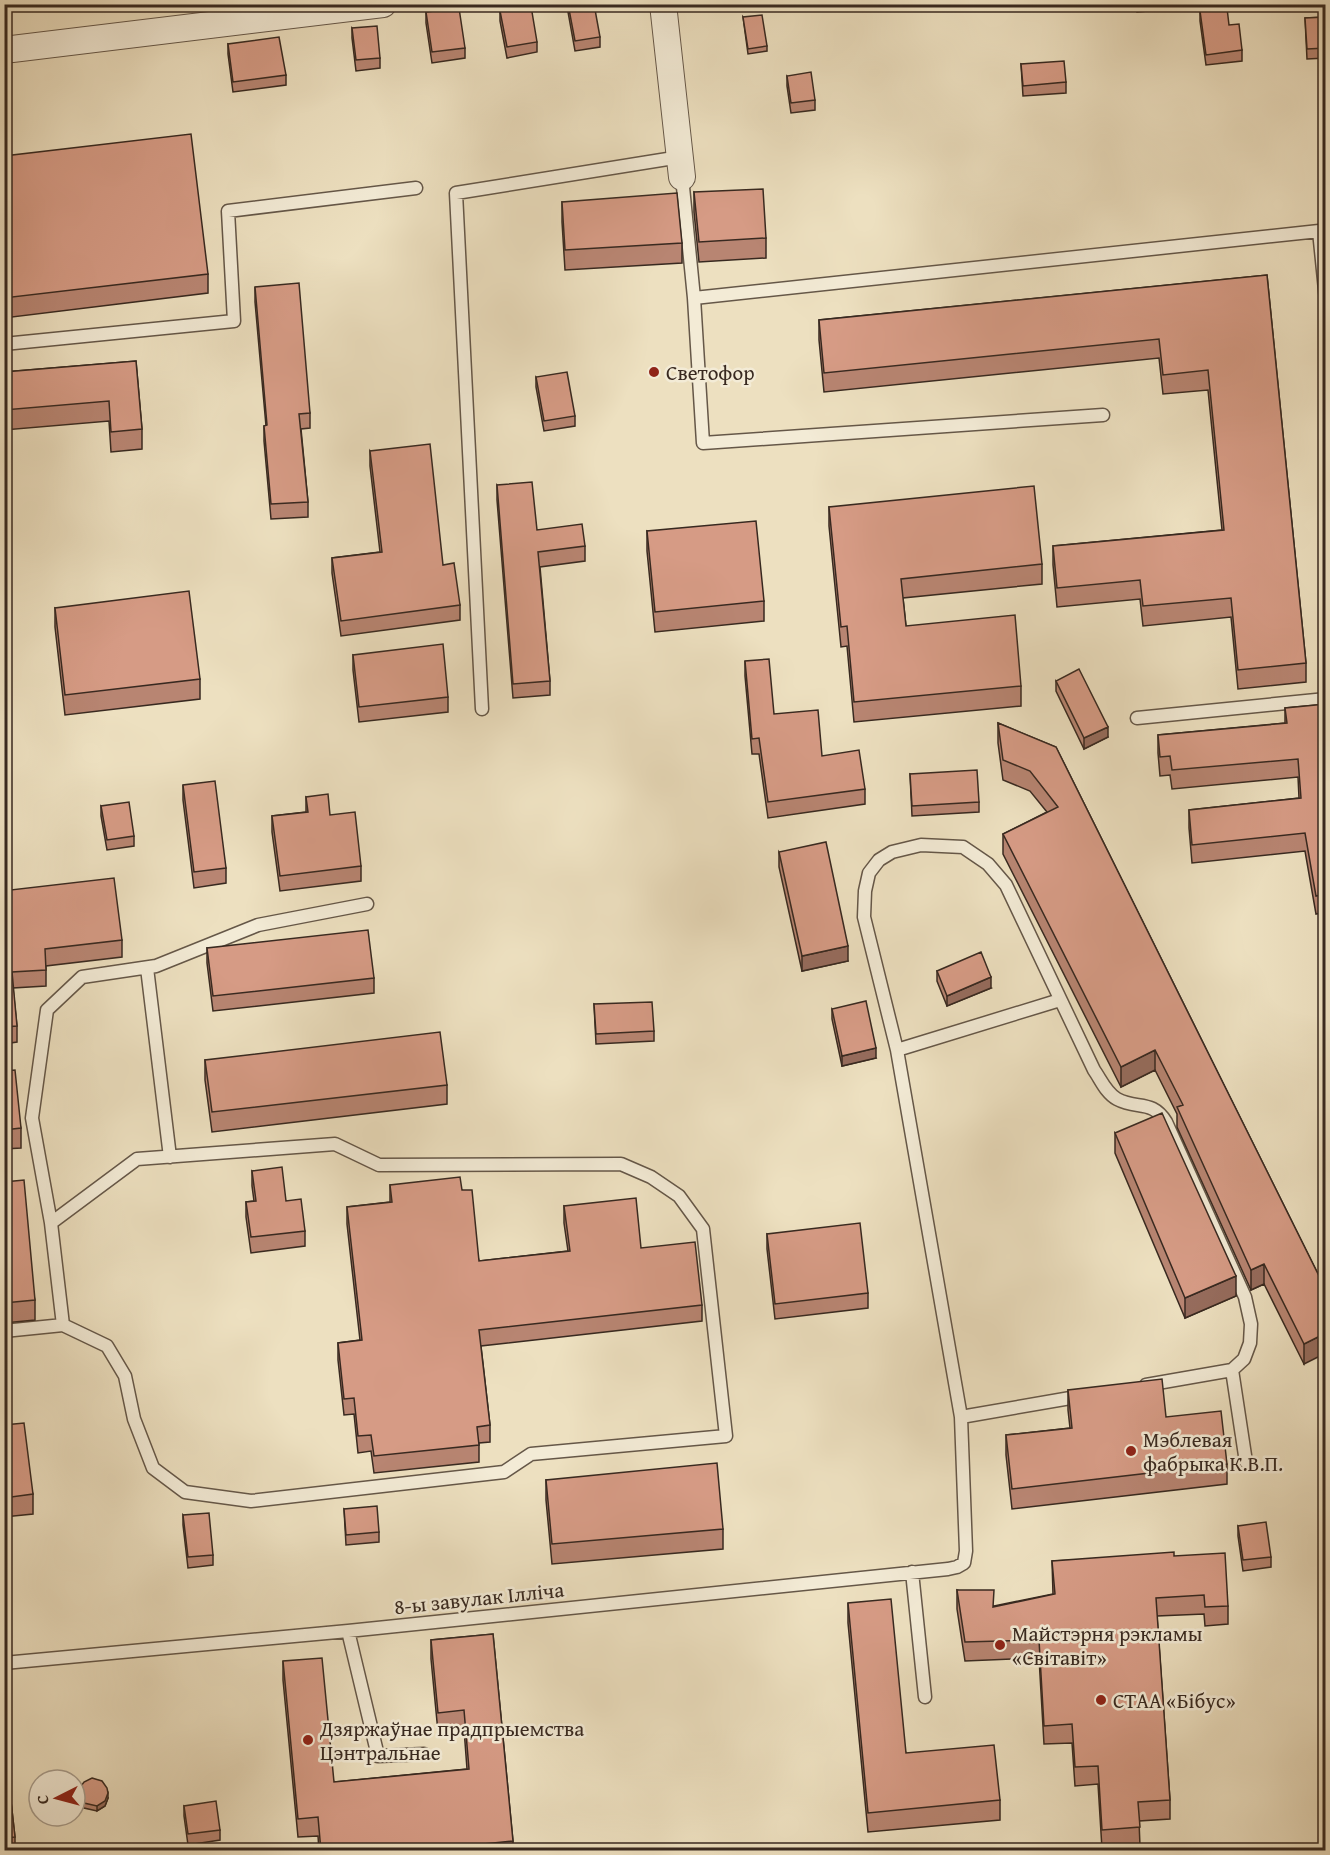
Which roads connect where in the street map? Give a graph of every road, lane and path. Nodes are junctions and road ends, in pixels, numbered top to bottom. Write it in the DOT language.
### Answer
graph roads {
  1 [pos="383,4"];
  2 [pos="663,4"];
  3 [pos="4,50"];
  4 [pos="681,167"];
  5 [pos="416,188"];
  6 [pos="694,298"];
  7 [pos="1326,300"];
  8 [pos="4,344"];
  9 [pos="1103,415"];
  10 [pos="1326,699"];
  11 [pos="482,709"];
  12 [pos="1137,718"];
  13 [pos="367,904"];
  14 [pos="147,968"];
  15 [pos="1060,1000"];
  16 [pos="897,1050"];
  17 [pos="170,1157"];
  18 [pos="51,1223"];
  19 [pos="63,1324"];
  20 [pos="4,1331"];
  21 [pos="1232,1370"];
  22 [pos="1138,1386"];
  23 [pos="1091,1394"];
  24 [pos="961,1417"];
  25 [pos="1246,1462"];
  26 [pos="912,1572"];
  27 [pos="348,1631"];
  28 [pos="4,1663"];
  29 [pos="925,1697"];
  30 [pos="424,1754"];
  1 -- 3 [label="street"];
  2 -- 4 [label="street"];
  4 -- 6 [label="lane"];
  4 -- 11 [label="lane"];
  5 -- 8 [label="lane"];
  6 -- 7 [label="lane"];
  6 -- 9 [label="lane"];
  10 -- 12 [label="lane"];
  13 -- 14 [label="lane"];
  14 -- 17 [label="lane"];
  14 -- 18 [label="lane"];
  15 -- 16 [label="lane"];
  15 -- 16 [label="lane"];
  15 -- 21 [label="lane"];
  16 -- 24 [label="lane"];
  17 -- 18 [label="lane"];
  17 -- 19 [label="lane"];
  18 -- 19 [label="lane"];
  19 -- 20 [label="lane"];
  21 -- 22 [label="lane"];
  21 -- 25 [label="lane"];
  23 -- 24 [label="lane"];
  24 -- 26 [label="lane, 8-ы завулак Ілліча"];
  26 -- 27 [label="lane, 8-ы завулак Ілліча"];
  26 -- 29 [label="lane"];
  27 -- 28 [label="lane, 8-ы завулак Ілліча"];
  27 -- 30 [label="lane"];
}
